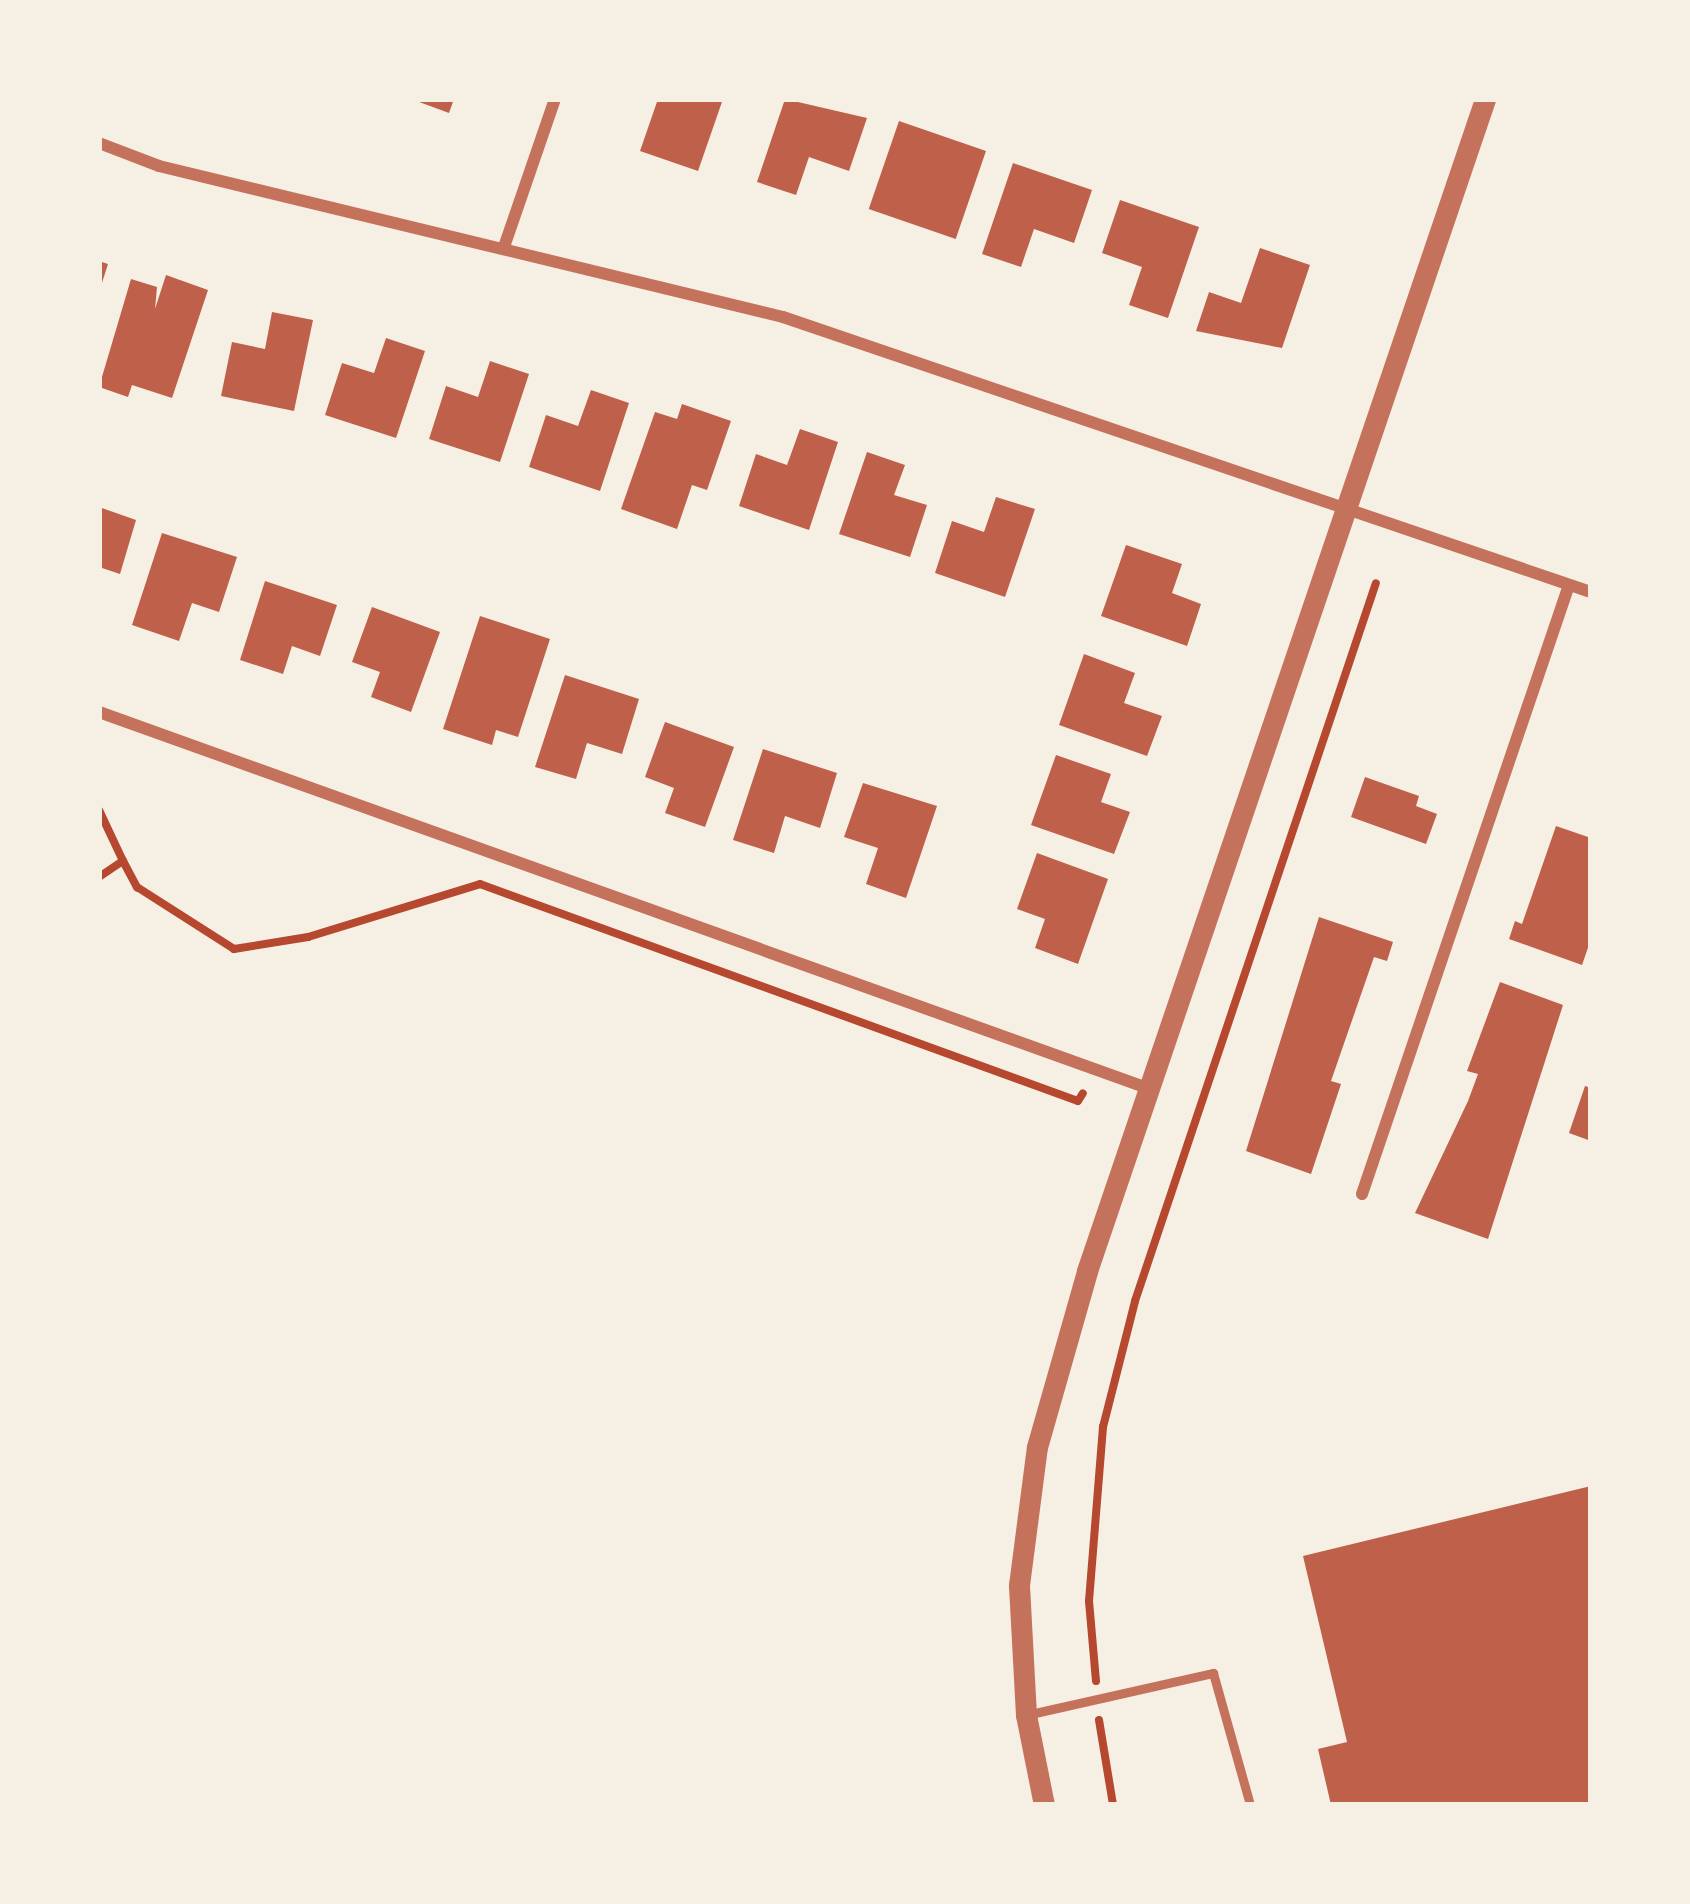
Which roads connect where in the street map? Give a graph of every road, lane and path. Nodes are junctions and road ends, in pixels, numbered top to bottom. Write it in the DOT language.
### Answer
graph roads {
  1 [pos="555,99"];
  2 [pos="1485,99"];
  3 [pos="99,143"];
  4 [pos="504,247"];
  5 [pos="1346,506"];
  6 [pos="1376,583"];
  7 [pos="1570,585"];
  8 [pos="1591,592"];
  9 [pos="99,712"];
  10 [pos="99,810"];
  11 [pos="123,861"];
  12 [pos="99,877"];
  13 [pos="1150,1089"];
  14 [pos="1083,1093"];
  15 [pos="1362,1194"];
  16 [pos="1097,1698"];
  17 [pos="1026,1715"];
  18 [pos="1044,1805"];
  19 [pos="1113,1805"];
  20 [pos="1250,1805"];
  1 -- 4 [label="street"];
  2 -- 5 [label="street"];
  3 -- 4 [label="street"];
  4 -- 5 [label="street"];
  5 -- 7 [label="street"];
  5 -- 13 [label="street"];
  6 -- 16 [label="path"];
  7 -- 8 [label="street"];
  7 -- 15 [label="street"];
  9 -- 13 [label="street"];
  10 -- 11 [label="path"];
  11 -- 12 [label="path"];
  11 -- 14 [label="path"];
  13 -- 17 [label="street"];
  16 -- 17 [label="lane"];
  16 -- 19 [label="path"];
  16 -- 20 [label="lane"];
  17 -- 18 [label="street"];
}
